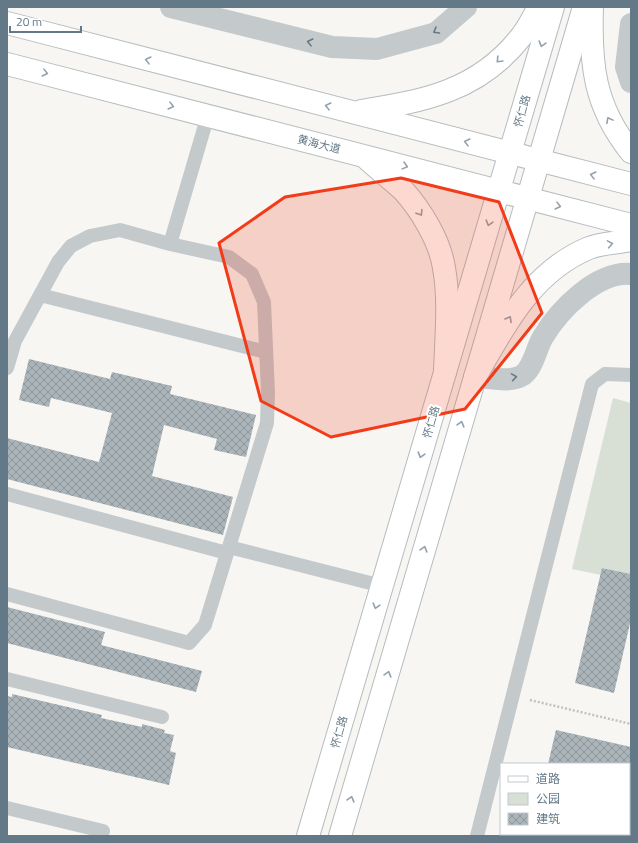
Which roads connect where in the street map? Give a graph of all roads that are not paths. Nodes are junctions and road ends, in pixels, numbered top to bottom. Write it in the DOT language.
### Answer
graph roads {
  1 [pos="171,7"];
  2 [pos="466,7"];
  3 [pos="540,7"];
  4 [pos="553,7"];
  5 [pos="584,7"];
  6 [pos="592,7"];
  7 [pos="7,24"];
  8 [pos="631,24"];
  9 [pos="7,64"];
  10 [pos="631,82"];
  11 [pos="352,112"];
  12 [pos="208,115"];
  13 [pos="631,152"];
  14 [pos="510,153"];
  15 [pos="364,156"];
  16 [pos="539,161"];
  17 [pos="631,184"];
  18 [pos="499,190"];
  19 [pos="528,198"];
  20 [pos="631,225"];
  21 [pos="631,240"];
  22 [pos="170,244"];
  23 [pos="631,274"];
  24 [pos="40,295"];
  25 [pos="266,352"];
  26 [pos="7,368"];
  27 [pos="445,372"];
  28 [pos="631,375"];
  29 [pos="475,376"];
  30 [pos="7,494"];
  31 [pos="228,550"];
  32 [pos="382,586"];
  33 [pos="7,594"];
  34 [pos="7,679"];
  35 [pos="162,717"];
  36 [pos="7,808"];
  37 [pos="103,831"];
  38 [pos="308,836"];
  39 [pos="340,836"];
  40 [pos="476,836"];
  2 -- 1 [label="street, one-way"];
  3 -- 11 [label="main road, one-way"];
  4 -- 14 [label="main road, 怀仁路, one-way"];
  5 -- 16 [label="main road"];
  13 -- 6 [label="main road, one-way"];
  11 -- 7 [label="main road, one-way"];
  8 -- 10 [label="street"];
  9 -- 12 [label="main road, 黄海大道, one-way"];
  14 -- 11 [label="main road, one-way"];
  12 -- 15 [label="main road, 黄海大道"];
  12 -- 22 [label="lane"];
  14 -- 16 [label="main road"];
  14 -- 18 [label="main road, 怀仁路"];
  15 -- 18 [label="main road, 黄海大道, one-way"];
  15 -- 27 [label="main road, one-way"];
  17 -- 16 [label="main road, one-way"];
  16 -- 19 [label="main road"];
  18 -- 19 [label="main road, 黄海大道"];
  18 -- 27 [label="main road, 怀仁路, one-way"];
  19 -- 20 [label="main road, 黄海大道, one-way"];
  19 -- 29 [label="main road"];
  29 -- 21 [label="main road, one-way"];
  22 -- 24 [label="lane"];
  22 -- 25 [label="lane"];
  29 -- 23 [label="street, one-way"];
  24 -- 25 [label="lane"];
  24 -- 26 [label="lane"];
  25 -- 31 [label="lane"];
  27 -- 32 [label="main road, 怀仁路, one-way"];
  28 -- 40 [label="lane"];
  39 -- 29 [label="main road, one-way"];
  30 -- 31 [label="lane"];
  31 -- 32 [label="lane"];
  31 -- 33 [label="lane"];
  32 -- 38 [label="main road, 怀仁路, one-way"];
  34 -- 35 [label="lane"];
  36 -- 37 [label="lane"];
}
